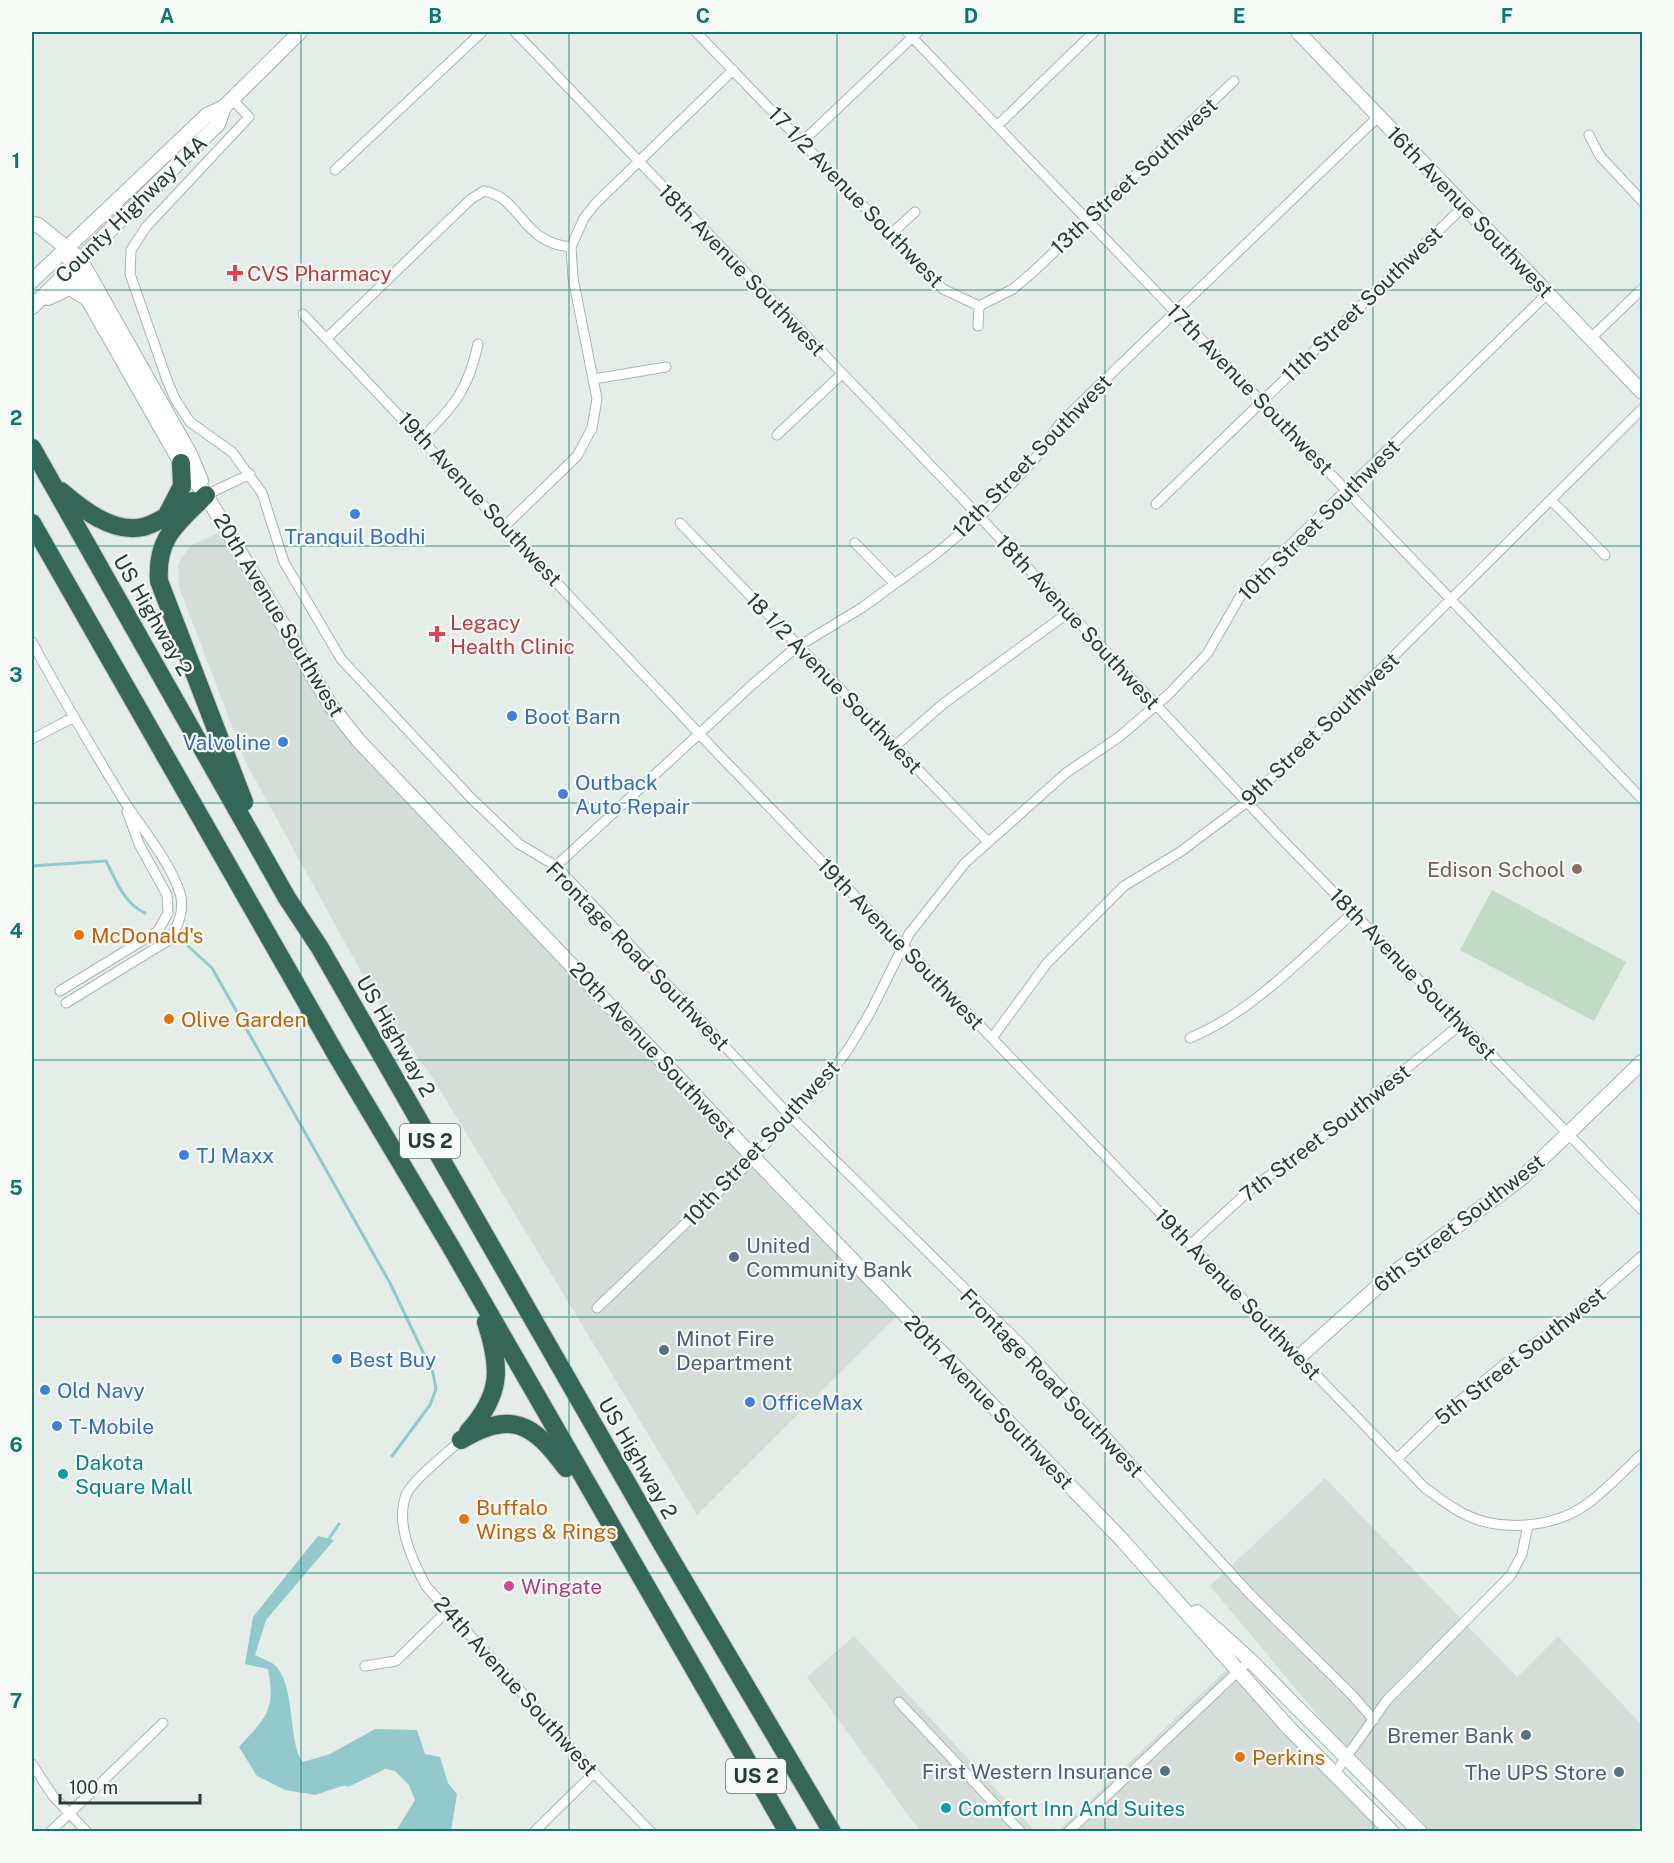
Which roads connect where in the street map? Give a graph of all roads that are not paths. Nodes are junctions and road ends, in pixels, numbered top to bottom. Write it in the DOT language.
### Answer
graph roads {
  1 [pos="300,32"];
  2 [pos="482,32"];
  3 [pos="515,32"];
  4 [pos="696,32"];
  5 [pos="1094,32"];
  6 [pos="1298,32"];
  7 [pos="913,33"];
  8 [pos="733,70"];
  9 [pos="1234,81"];
  10 [pos="228,103"];
  11 [pos="1379,116"];
  12 [pos="997,126"];
  13 [pos="1588,135"];
  14 [pos="802,142"];
  15 [pos="638,162"];
  16 [pos="335,170"];
  17 [pos="1642,201"];
  18 [pos="1465,205"];
  19 [pos="915,212"];
  20 [pos="1087,219"];
  21 [pos="32,224"];
  22 [pos="891,234"];
  23 [pos="66,247"];
  24 [pos="571,248"];
  25 [pos="77,263"];
  26 [pos="32,281"];
  27 [pos="1642,289"];
  28 [pos="1548,293"];
  29 [pos="91,302"];
  30 [pos="979,306"];
  31 [pos="32,309"];
  32 [pos="1176,312"];
  33 [pos="303,314"];
  34 [pos="978,326"];
  35 [pos="327,338"];
  36 [pos="1592,338"];
  37 [pos="478,344"];
  38 [pos="666,367"];
  39 [pos="842,374"];
  40 [pos="594,379"];
  41 [pos="1642,392"];
  42 [pos="1261,400"];
  43 [pos="1642,409"];
  44 [pos="777,435"];
  45 [pos="422,438"];
  46 [pos="32,448"];
  47 [pos="181,464"];
  48 [pos="250,474"];
  49 [pos="52,484"];
  50 [pos="1348,490"];
  51 [pos="206,495"];
  52 [pos="1551,500"];
  53 [pos="1156,504"];
  54 [pos="168,513"];
  55 [pos="980,517"];
  56 [pos="32,523"];
  57 [pos="680,524"];
  58 [pos="505,526"];
  59 [pos="855,543"];
  60 [pos="1605,555"];
  61 [pos="896,584"];
  62 [pos="1452,598"];
  63 [pos="1069,612"];
  64 [pos="32,642"];
  65 [pos="799,647"];
  66 [pos="1156,705"];
  67 [pos="74,717"];
  68 [pos="699,733"];
  69 [pos="32,739"];
  70 [pos="895,746"];
  71 [pos="122,798"];
  72 [pos="1642,799"];
  73 [pos="1247,802"];
  74 [pos="988,842"];
  75 [pos="556,867"];
  76 [pos="287,898"];
  77 [pos="1353,913"];
  78 [pos="903,945"];
  79 [pos="60,991"];
  80 [pos="66,1003"];
  81 [pos="1461,1024"];
  82 [pos="992,1038"];
  83 [pos="1190,1038"];
  84 [pos="1642,1062"];
  85 [pos="789,1115"];
  86 [pos="1568,1133"];
  87 [pos="754,1158"];
  88 [pos="1642,1210"];
  89 [pos="1190,1245"];
  90 [pos="1642,1256"];
  91 [pos="477,1292"];
  92 [pos="597,1308"];
  93 [pos="1299,1357"];
  94 [pos="461,1440"];
  95 [pos="1642,1454"];
  96 [pos="1398,1458"];
  97 [pos="1528,1525"];
  98 [pos="610,1526"];
  99 [pos="1149,1570"];
  100 [pos="448,1610"];
  101 [pos="1250,1660"];
  102 [pos="365,1666"];
  103 [pos="1239,1671"];
  104 [pos="899,1702"];
  105 [pos="723,1720"];
  106 [pos="1374,1720"];
  107 [pos="164,1723"];
  108 [pos="1346,1756"];
  109 [pos="32,1764"];
  110 [pos="594,1773"];
  111 [pos="1335,1773"];
  112 [pos="69,1812"];
  113 [pos="832,1831"];
  114 [pos="50,1832"];
  115 [pos="87,1832"];
  116 [pos="534,1832"];
  117 [pos="651,1832"];
  118 [pos="773,1832"];
  119 [pos="788,1832"];
  120 [pos="1022,1832"];
  121 [pos="1068,1832"];
  122 [pos="1392,1832"];
  123 [pos="1420,1832"];
  1 -- 10 [label="street, County Highway 14A"];
  2 -- 16 [label="street"];
  3 -- 15 [label="street, 18th Avenue Southwest"];
  4 -- 8 [label="street, 17 1/2 Avenue Southwest"];
  5 -- 12 [label="street"];
  6 -- 11 [label="street, 16th Avenue Southwest"];
  7 -- 12 [label="street, 17th Avenue Southwest"];
  7 -- 14 [label="street"];
  8 -- 14 [label="street, 17 1/2 Avenue Southwest"];
  8 -- 15 [label="street"];
  9 -- 20 [label="street, 13th Street Southwest"];
  10 -- 23 [label="street, County Highway 14A"];
  10 -- 25 [label="street, County Highway 14A"];
  10 -- 48 [label="street, Frontage Road Southwest"];
  11 -- 18 [label="street, 16th Avenue Southwest"];
  11 -- 32 [label="street, 12th Street Southwest"];
  12 -- 20 [label="street, 17th Avenue Southwest"];
  13 -- 17 [label="street"];
  14 -- 22 [label="street, 17 1/2 Avenue Southwest"];
  15 -- 24 [label="street"];
  15 -- 39 [label="street, 18th Avenue Southwest"];
  18 -- 28 [label="street, 16th Avenue Southwest"];
  18 -- 42 [label="street, 11th Street Southwest"];
  19 -- 22 [label="street"];
  20 -- 30 [label="street, 13th Street Southwest"];
  20 -- 32 [label="street, 17th Avenue Southwest"];
  21 -- 23 [label="street"];
  22 -- 30 [label="street, 17 1/2 Avenue Southwest"];
  23 -- 25 [label="street, 20th Avenue Southwest"];
  23 -- 26 [label="street, County Highway 14A"];
  24 -- 35 [label="street"];
  24 -- 40 [label="street"];
  25 -- 29 [label="street, 20th Avenue Southwest"];
  25 -- 31 [label="street, County Highway 14A"];
  25 -- 51 [label="street, 20th Avenue Southwest"];
  27 -- 36 [label="street"];
  28 -- 36 [label="street, 16th Avenue Southwest"];
  28 -- 50 [label="street, 10th Street Southwest"];
  29 -- 31 [label="street"];
  29 -- 47 [label="street, 20th Avenue Southwest"];
  30 -- 34 [label="street"];
  32 -- 42 [label="street, 17th Avenue Southwest"];
  32 -- 55 [label="street, 12th Street Southwest"];
  33 -- 35 [label="street, 19th Avenue Southwest"];
  35 -- 45 [label="street, 19th Avenue Southwest"];
  36 -- 41 [label="street, 16th Avenue Southwest"];
  37 -- 45 [label="street"];
  38 -- 40 [label="street"];
  39 -- 44 [label="street"];
  39 -- 55 [label="street, 18th Avenue Southwest"];
  40 -- 58 [label="street"];
  42 -- 50 [label="street, 17th Avenue Southwest"];
  42 -- 53 [label="street, 11th Street Southwest"];
  43 -- 52 [label="street, 9th Street Southwest"];
  45 -- 58 [label="street, 19th Avenue Southwest"];
  46 -- 49 [label="highway, US Highway 2 / US 2"];
  47 -- 51 [label="street, 20th Avenue Southwest"];
  47 -- 54 [label="highway"];
  48 -- 51 [label="street"];
  48 -- 75 [label="street, Frontage Road Southwest"];
  49 -- 54 [label="highway"];
  49 -- 76 [label="highway, US Highway 2 / US 2"];
  50 -- 62 [label="street, 17th Avenue Southwest"];
  50 -- 66 [label="street, 10th Street Southwest"];
  51 -- 54 [label="highway"];
  51 -- 76 [label="highway"];
  51 -- 87 [label="street, 20th Avenue Southwest"];
  52 -- 60 [label="street"];
  52 -- 62 [label="street, 9th Street Southwest"];
  55 -- 61 [label="street, 12th Street Southwest"];
  55 -- 63 [label="street, 18th Avenue Southwest"];
  56 -- 91 [label="highway, US 2"];
  57 -- 65 [label="street, 18 1/2 Avenue Southwest"];
  58 -- 68 [label="street, 19th Avenue Southwest"];
  59 -- 61 [label="street"];
  61 -- 65 [label="street, 12th Street Southwest"];
  62 -- 72 [label="street, 17th Avenue Southwest"];
  62 -- 73 [label="street, 9th Street Southwest"];
  63 -- 66 [label="street, 18th Avenue Southwest"];
  63 -- 70 [label="street"];
  64 -- 67 [label="street"];
  65 -- 68 [label="street, 12th Street Southwest"];
  65 -- 70 [label="street, 18 1/2 Avenue Southwest"];
  66 -- 73 [label="street, 18th Avenue Southwest"];
  66 -- 74 [label="street, 10th Street Southwest"];
  67 -- 69 [label="street"];
  67 -- 71 [label="street"];
  68 -- 75 [label="street, 12th Street Southwest"];
  68 -- 78 [label="street, 19th Avenue Southwest"];
  70 -- 74 [label="street, 18 1/2 Avenue Southwest"];
  71 -- 79 [label="street"];
  71 -- 80 [label="street"];
  73 -- 77 [label="street, 18th Avenue Southwest"];
  73 -- 82 [label="street, 9th Street Southwest"];
  74 -- 78 [label="street, 10th Street Southwest"];
  75 -- 85 [label="street, Frontage Road Southwest"];
  76 -- 113 [label="highway, US Highway 2 / US 2"];
  77 -- 81 [label="street, 18th Avenue Southwest"];
  77 -- 83 [label="street"];
  78 -- 82 [label="street, 19th Avenue Southwest"];
  78 -- 85 [label="street, 10th Street Southwest"];
  81 -- 86 [label="street, 18th Avenue Southwest"];
  81 -- 89 [label="street, 7th Street Southwest"];
  82 -- 89 [label="street, 19th Avenue Southwest"];
  84 -- 86 [label="street, 6th Street Southwest"];
  85 -- 87 [label="street, 10th Street Southwest"];
  85 -- 106 [label="street, Frontage Road Southwest"];
  86 -- 88 [label="street, 18th Avenue Southwest"];
  86 -- 93 [label="street, 6th Street Southwest"];
  87 -- 92 [label="street, 10th Street Southwest"];
  87 -- 99 [label="street, 20th Avenue Southwest"];
  89 -- 93 [label="street, 19th Avenue Southwest"];
  90 -- 96 [label="street, 5th Street Southwest"];
  91 -- 94 [label="highway"];
  91 -- 98 [label="highway, US 2"];
  93 -- 96 [label="street, 19th Avenue Southwest"];
  94 -- 98 [label="highway"];
  94 -- 100 [label="street, 24th Avenue Southwest"];
  95 -- 97 [label="street"];
  96 -- 97 [label="street, 19th Avenue Southwest"];
  97 -- 106 [label="street"];
  98 -- 105 [label="highway, US 2"];
  99 -- 101 [label="street, 20th Avenue Southwest"];
  99 -- 103 [label="street, 20th Avenue Southwest"];
  100 -- 102 [label="street"];
  100 -- 110 [label="street, 24th Avenue Southwest"];
  101 -- 103 [label="street"];
  101 -- 108 [label="street, 20th Avenue Southwest"];
  103 -- 111 [label="street, 20th Avenue Southwest"];
  103 -- 121 [label="street"];
  104 -- 120 [label="street"];
  105 -- 118 [label="highway"];
  105 -- 119 [label="highway, US 2"];
  106 -- 108 [label="street"];
  107 -- 112 [label="street"];
  108 -- 111 [label="street"];
  108 -- 123 [label="street, 20th Avenue Southwest"];
  109 -- 112 [label="street"];
  110 -- 116 [label="street"];
  110 -- 117 [label="street, 24th Avenue Southwest"];
  111 -- 122 [label="street, 20th Avenue Southwest"];
  112 -- 114 [label="street"];
  112 -- 115 [label="street"];
}
